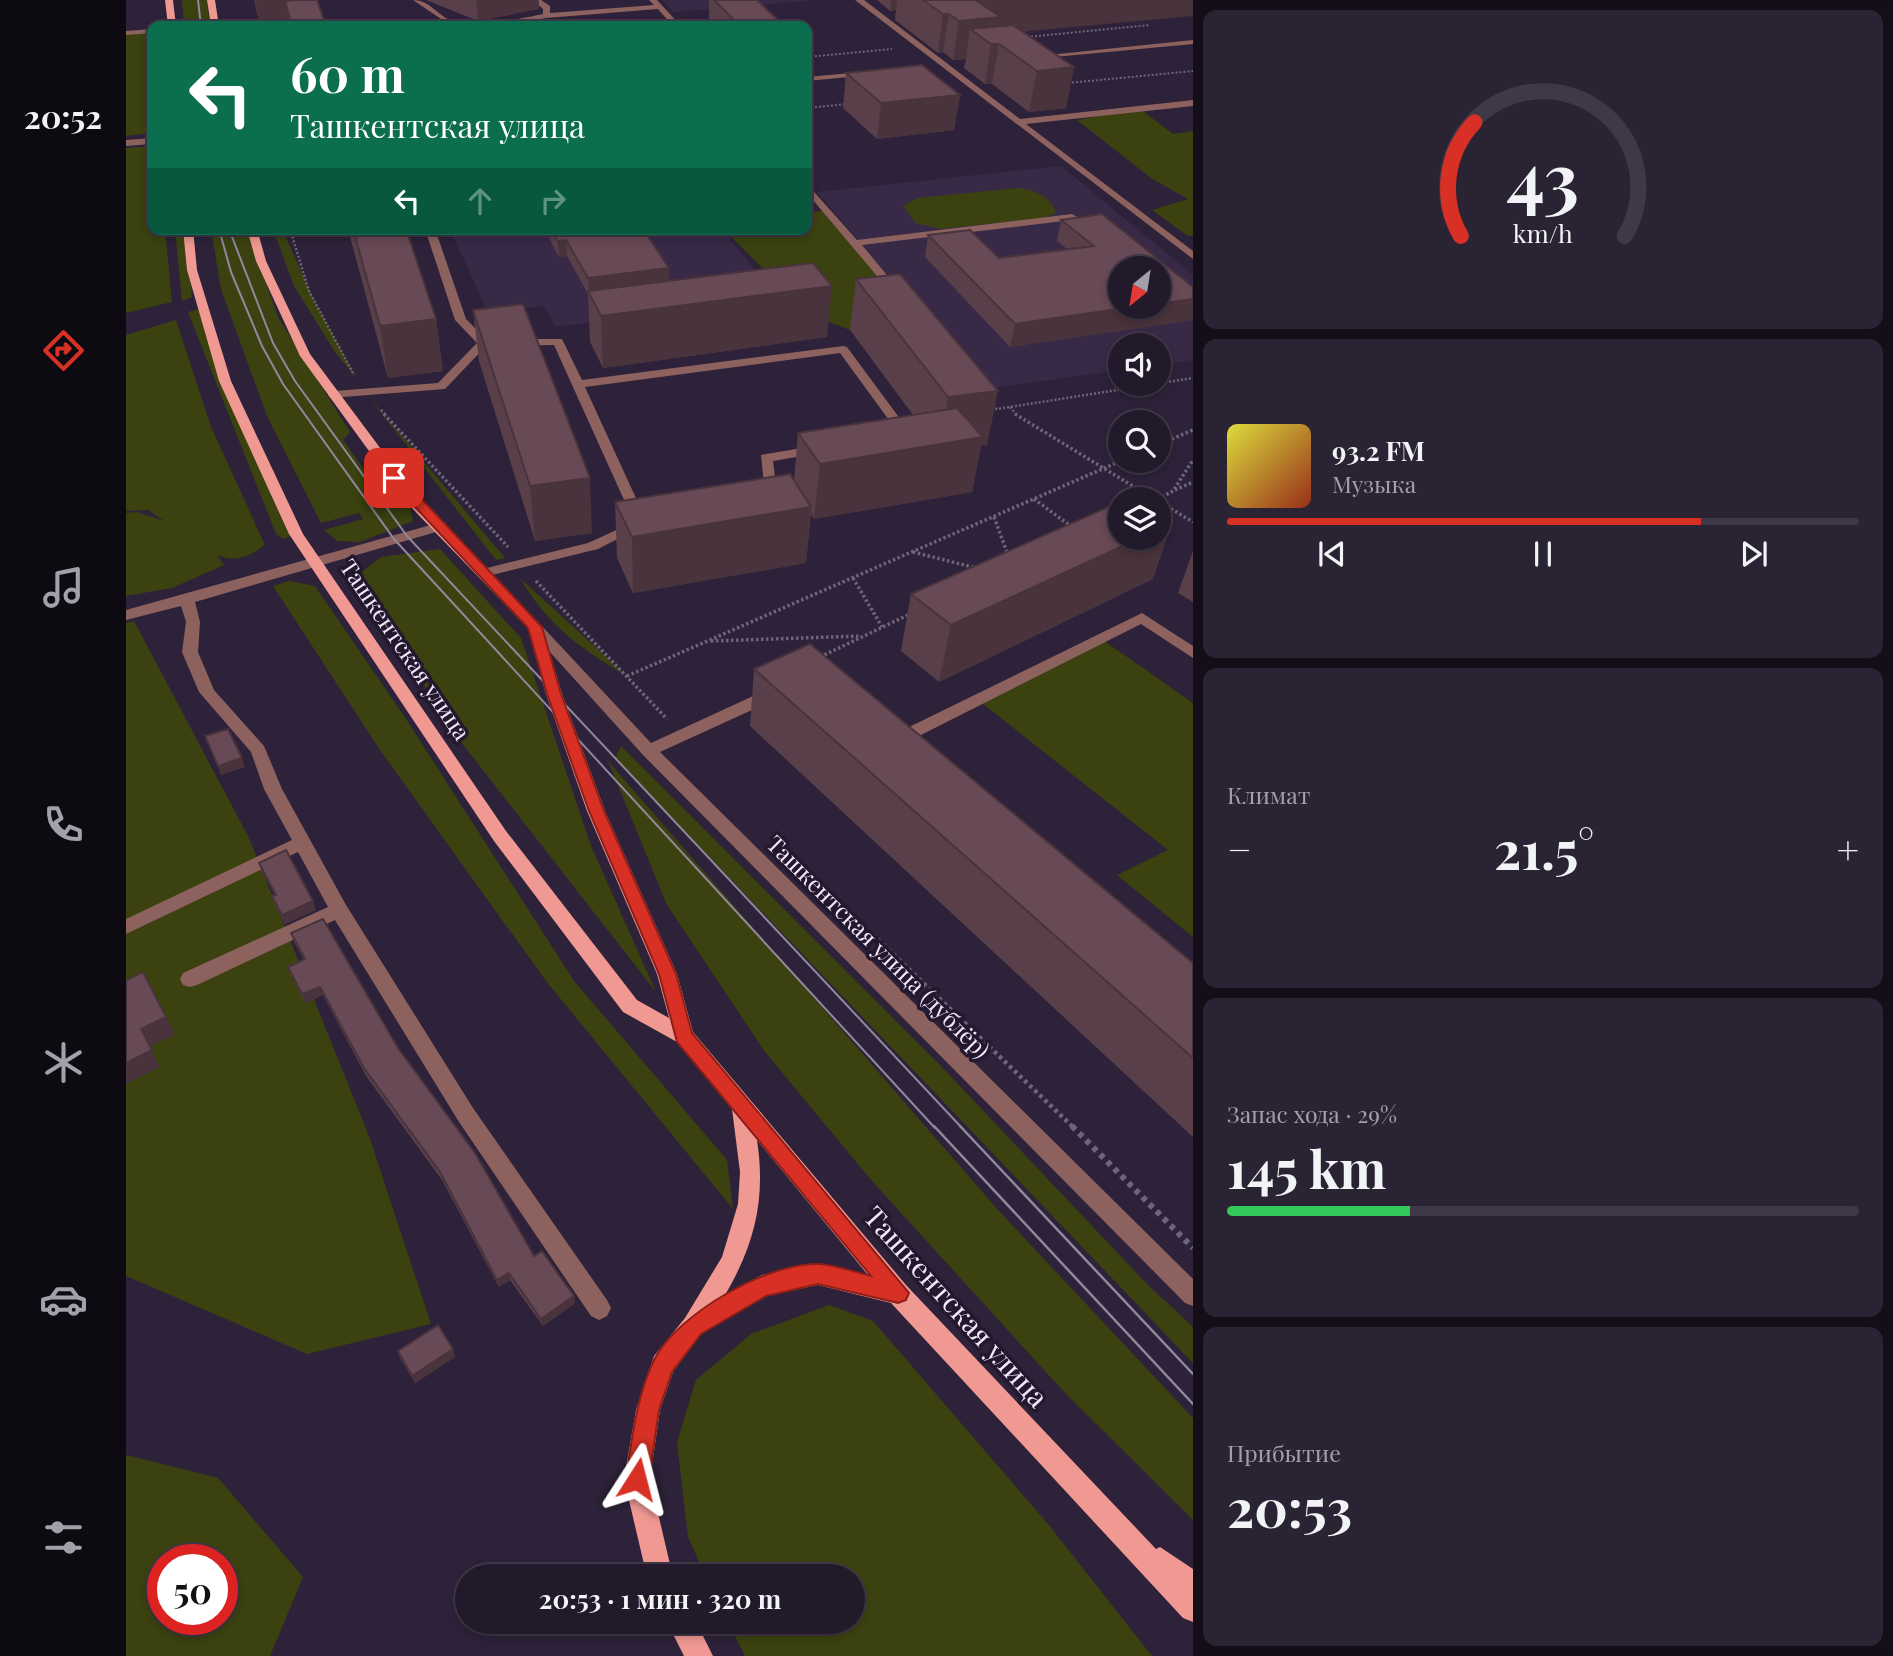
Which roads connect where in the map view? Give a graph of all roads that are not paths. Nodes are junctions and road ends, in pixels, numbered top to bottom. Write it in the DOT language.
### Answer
graph roads {
  1 [pos="169,0"];
  2 [pos="211,0"];
  3 [pos="417,0"];
  4 [pos="537,0"];
  5 [pos="653,0"];
  6 [pos="861,0"];
  7 [pos="659,7"];
  8 [pos="891,15"];
  9 [pos="546,16"];
  10 [pos="879,16"];
  11 [pos="171,21"];
  12 [pos="214,21"];
  13 [pos="448,21"];
  14 [pos="520,21"];
  15 [pos="673,21"];
  16 [pos="147,31"];
  17 [pos="126,33"];
  18 [pos="1193,42"];
  19 [pos="1027,58"];
  20 [pos="961,64"];
  21 [pos="942,66"];
  22 [pos="931,67"];
  23 [pos="876,72"];
  24 [pos="862,74"];
  25 [pos="812,79"];
  26 [pos="876,84"];
  27 [pos="1193,103"];
  28 [pos="1020,122"];
  29 [pos="147,141"];
  30 [pos="126,143"];
  31 [pos="812,193"];
  32 [pos="1072,217"];
  33 [pos="189,235"];
  34 [pos="254,235"];
  35 [pos="432,235"];
  36 [pos="854,243"];
  37 [pos="1193,256"];
  38 [pos="905,302"];
  39 [pos="482,343"];
  40 [pos="578,384"];
  41 [pos="334,395"];
  42 [pos="894,437"];
  43 [pos="830,447"];
  44 [pos="758,504"];
  45 [pos="438,527"];
  46 [pos="313,564"];
  47 [pos="484,573"];
  48 [pos="187,600"];
  49 [pos="126,615"];
  50 [pos="535,627"];
  51 [pos="1193,653"];
  52 [pos="792,684"];
  53 [pos="909,734"];
  54 [pos="649,751"];
  55 [pos="303,842"];
  56 [pos="339,910"];
  57 [pos="126,927"];
  58 [pos="190,979"];
  59 [pos="684,1036"];
  60 [pos="742,1106"];
  61 [pos="898,1293"];
  62 [pos="1193,1295"];
  63 [pos="599,1308"];
  64 [pos="694,1326"];
  65 [pos="1116,1526"];
  66 [pos="656,1564"];
  67 [pos="1193,1586"];
  68 [pos="1193,1608"];
  69 [pos="687,1634"];
  70 [pos="699,1656"];
  1 -- 11 [label="main road"];
  2 -- 12 [label="main road"];
  3 -- 13 [label="street"];
  4 -- 9 [label="street"];
  5 -- 7 [label="street"];
  6 -- 10 [label="street"];
  7 -- 9 [label="street"];
  7 -- 15 [label="street"];
  8 -- 10 [label="street"];
  9 -- 14 [label="street"];
  10 -- 21 [label="street"];
  16 -- 17 [label="street"];
  18 -- 19 [label="street"];
  20 -- 21 [label="street"];
  21 -- 22 [label="street"];
  21 -- 28 [label="street"];
  23 -- 24 [label="street"];
  24 -- 25 [label="street"];
  24 -- 26 [label="street"];
  27 -- 28 [label="street"];
  28 -- 37 [label="street"];
  29 -- 30 [label="street"];
  31 -- 36 [label="street"];
  32 -- 36 [label="street"];
  33 -- 46 [label="main road, Ташкентская улица"];
  34 -- 41 [label="main road, Ташкентская улица"];
  35 -- 39 [label="street"];
  36 -- 38 [label="street"];
  39 -- 40 [label="street"];
  39 -- 41 [label="street"];
  40 -- 42 [label="street"];
  40 -- 47 [label="street"];
  41 -- 45 [label="main road, Ташкентская улица"];
  43 -- 44 [label="street"];
  45 -- 46 [label="street"];
  45 -- 47 [label="main road, Ташкентская улица"];
  46 -- 48 [label="street"];
  46 -- 59 [label="main road, Ташкентская улица"];
  47 -- 50 [label="main road, Ташкентская улица"];
  48 -- 49 [label="street"];
  48 -- 55 [label="street"];
  50 -- 54 [label="street, Ташкентская улица (дублёр)"];
  50 -- 59 [label="main road, Ташкентская улица"];
  51 -- 53 [label="street"];
  52 -- 54 [label="street"];
  54 -- 62 [label="street, Ташкентская улица (дублёр)"];
  55 -- 56 [label="street"];
  55 -- 57 [label="street"];
  56 -- 58 [label="street"];
  56 -- 63 [label="street"];
  59 -- 60 [label="main road, Ташкентская улица"];
  60 -- 61 [label="main road, Ташкентская улица"];
  60 -- 64 [label="main road"];
  61 -- 64 [label="main road"];
  61 -- 65 [label="main road, Ташкентская улица"];
  64 -- 66 [label="main road"];
  65 -- 67 [label="main road"];
  65 -- 68 [label="main road, Ташкентская улица"];
  69 -- 70 [label="main road"];
}
